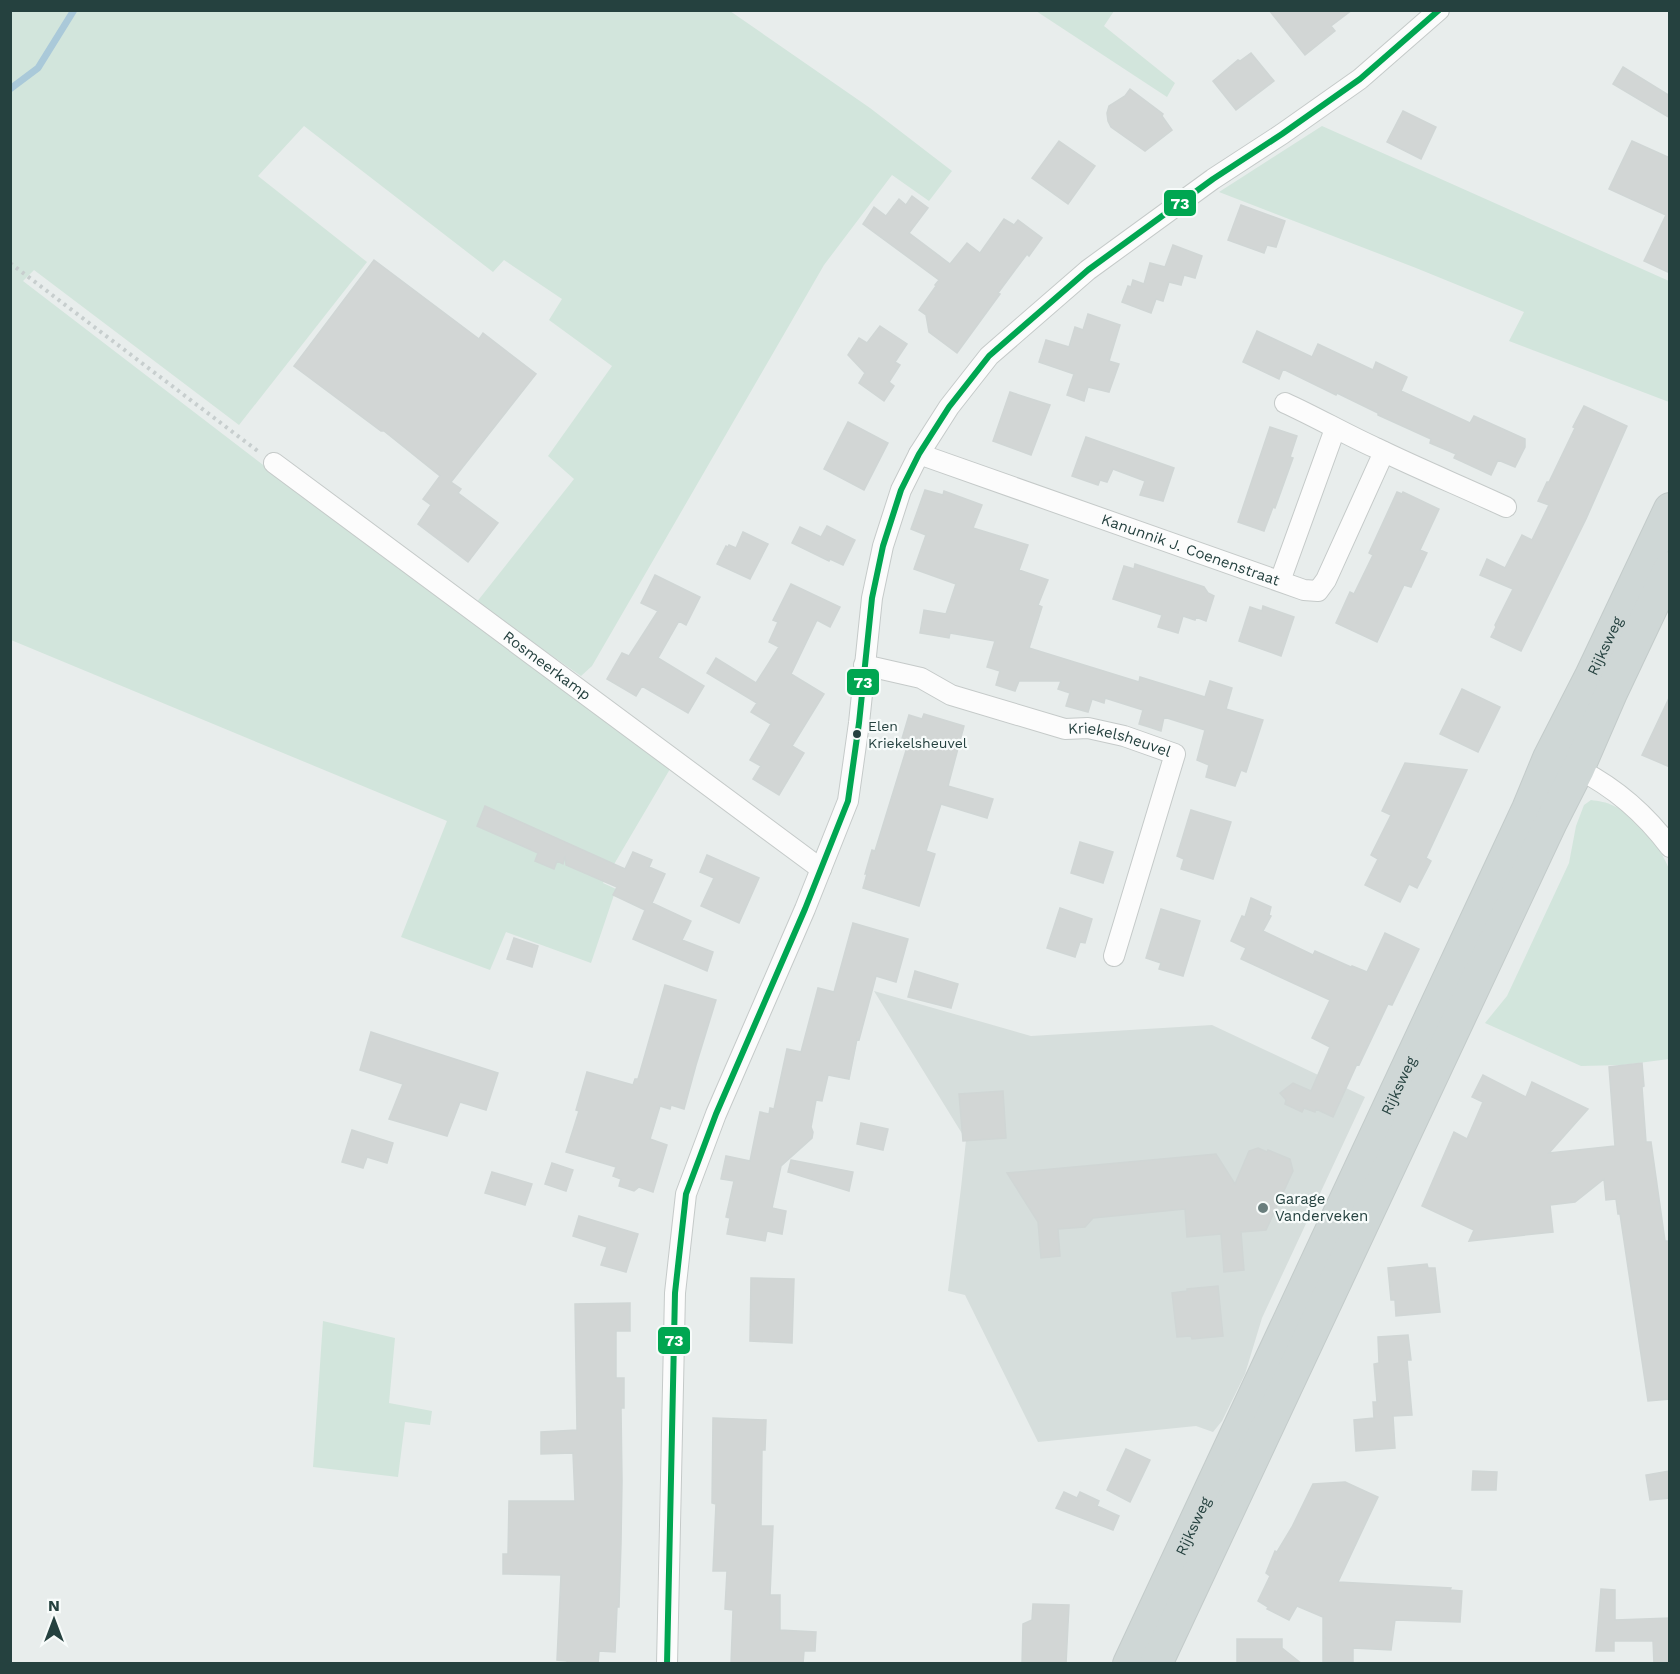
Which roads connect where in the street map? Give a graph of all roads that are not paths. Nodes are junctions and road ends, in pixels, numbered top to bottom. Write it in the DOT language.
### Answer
graph roads {
  1 [pos="1438,10"];
  2 [pos="1285,403"];
  3 [pos="1335,429"];
  4 [pos="1384,452"];
  5 [pos="919,454"];
  6 [pos="274,463"];
  7 [pos="1506,507"];
  8 [pos="1670,509"];
  9 [pos="1670,568"];
  10 [pos="1280,580"];
  11 [pos="864,664"];
  12 [pos="1578,769"];
  13 [pos="1670,847"];
  14 [pos="821,869"];
  15 [pos="1114,956"];
  16 [pos="667,1664"];
  17 [pos="1129,1664"];
  18 [pos="1156,1664"];
  1 -- 5 [label="street"];
  2 -- 3 [label="street"];
  3 -- 4 [label="street"];
  3 -- 10 [label="street, Kanunnik J. Coenenstraat"];
  4 -- 7 [label="street"];
  4 -- 10 [label="street, Kanunnik J. Coenenstraat"];
  5 -- 10 [label="street, Kanunnik J. Coenenstraat"];
  5 -- 11 [label="street"];
  6 -- 14 [label="street, Rosmeerkamp"];
  8 -- 17 [label="main road, Rijksweg"];
  9 -- 12 [label="main road, Rijksweg"];
  11 -- 14 [label="street"];
  11 -- 15 [label="street, Kriekelsheuvel"];
  12 -- 13 [label="street"];
  12 -- 18 [label="main road, Rijksweg"];
  14 -- 16 [label="street"];
}
